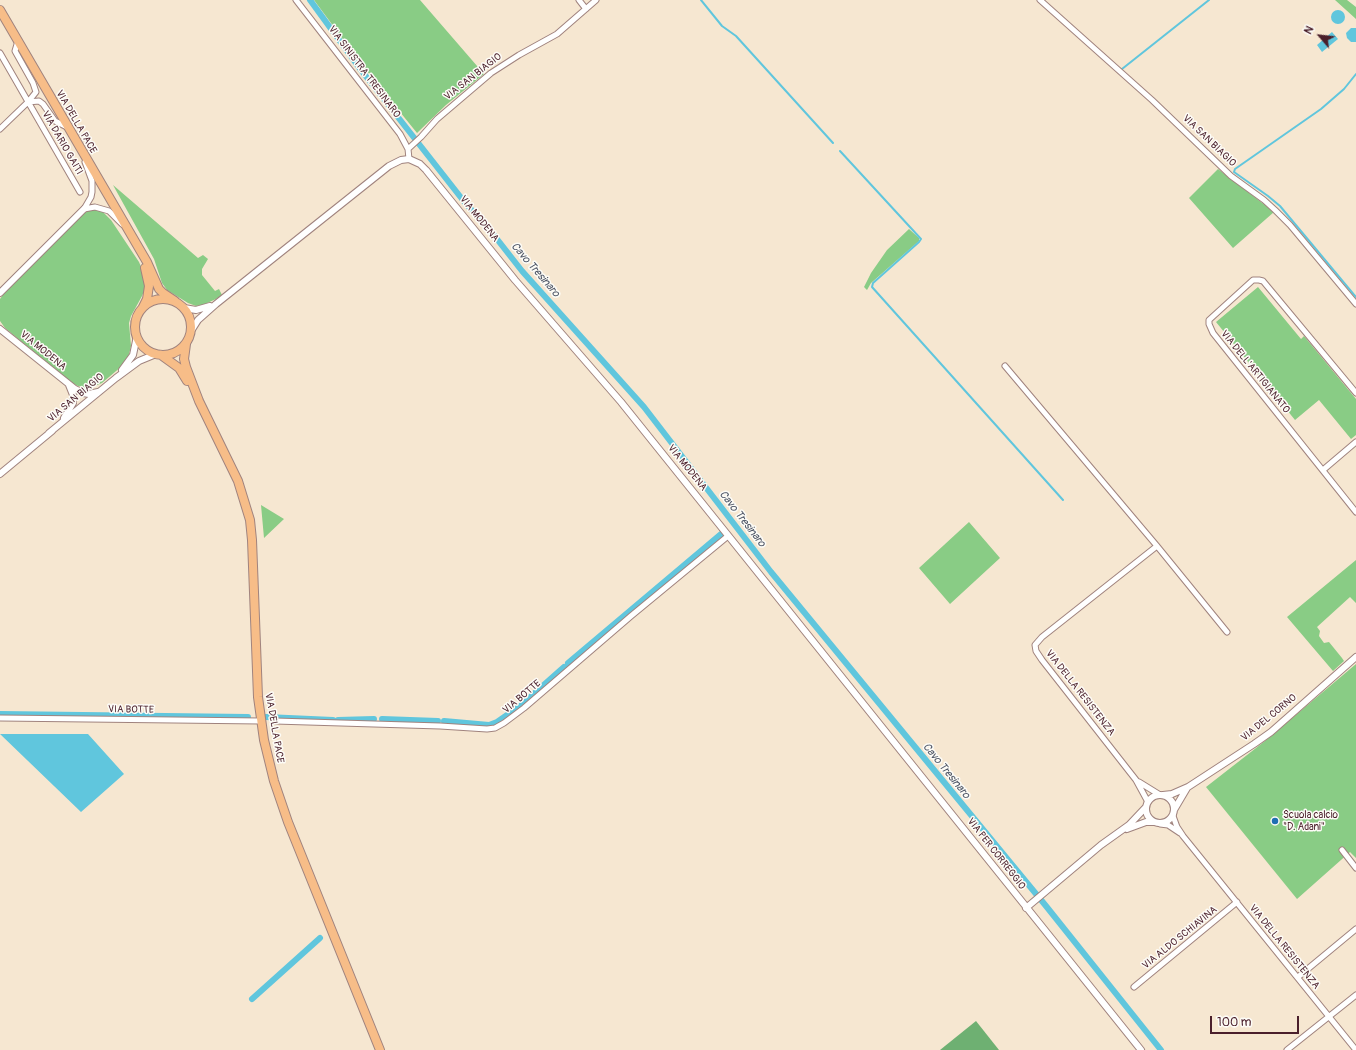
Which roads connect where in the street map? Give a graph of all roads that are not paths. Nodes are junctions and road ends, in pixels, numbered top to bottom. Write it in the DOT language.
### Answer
graph roads {
  1 [pos="296,0"];
  2 [pos="579,0"];
  3 [pos="596,0"];
  4 [pos="1040,0"];
  5 [pos="586,9"];
  6 [pos="0,10"];
  7 [pos="18,41"];
  8 [pos="0,54"];
  9 [pos="28,102"];
  10 [pos="69,128"];
  11 [pos="0,129"];
  12 [pos="410,147"];
  13 [pos="81,150"];
  14 [pos="409,160"];
  15 [pos="80,192"];
  16 [pos="84,209"];
  17 [pos="129,231"];
  18 [pos="136,243"];
  19 [pos="0,293"];
  20 [pos="175,301"];
  21 [pos="216,304"];
  22 [pos="1356,304"];
  23 [pos="184,308"];
  24 [pos="142,309"];
  25 [pos="0,325"];
  26 [pos="2,331"];
  27 [pos="191,331"];
  28 [pos="137,336"];
  29 [pos="186,344"];
  30 [pos="158,355"];
  31 [pos="1005,366"];
  32 [pos="116,378"];
  33 [pos="69,385"];
  34 [pos="99,391"];
  35 [pos="1356,393"];
  36 [pos="199,400"];
  37 [pos="49,433"];
  38 [pos="1356,442"];
  39 [pos="1322,470"];
  40 [pos="0,474"];
  41 [pos="1356,512"];
  42 [pos="728,536"];
  43 [pos="1157,546"];
  44 [pos="761,576"];
  45 [pos="1227,632"];
  46 [pos="1356,658"];
  47 [pos="0,718"];
  48 [pos="275,721"];
  49 [pos="261,722"];
  50 [pos="1136,780"];
  51 [pos="1188,787"];
  52 [pos="1161,795"];
  53 [pos="1147,805"];
  54 [pos="1174,813"];
  55 [pos="1153,822"];
  56 [pos="1160,824"];
  57 [pos="1120,832"];
  58 [pos="1183,836"];
  59 [pos="1342,850"];
  60 [pos="1356,868"];
  61 [pos="1237,902"];
  62 [pos="1026,908"];
  63 [pos="1356,929"];
  64 [pos="1298,977"];
  65 [pos="1134,987"];
  66 [pos="1356,995"];
  67 [pos="1329,1016"];
  68 [pos="380,1050"];
  69 [pos="1141,1050"];
  70 [pos="1287,1050"];
  71 [pos="1356,1050"];
  1 -- 12 [label="street, VIA SINISTRA TRESINARO"];
  2 -- 5 [label="street"];
  3 -- 5 [label="street, VIA SAN BIAGIO"];
  4 -- 22 [label="street, VIA SAN BIAGIO"];
  5 -- 12 [label="street, VIA SAN BIAGIO"];
  6 -- 7 [label="main road, VIA DELLA PACE"];
  7 -- 9 [label="street"];
  7 -- 10 [label="main road, VIA DELLA PACE"];
  8 -- 9 [label="street, VIA DARIO GAITI"];
  9 -- 10 [label="street, VIA DARIO GAITI"];
  9 -- 11 [label="street"];
  9 -- 15 [label="street, VIA DARIO GAITI"];
  10 -- 13 [label="main road, VIA DELLA PACE"];
  12 -- 14 [label="street, VIA SINISTRA TRESINARO"];
  13 -- 16 [label="street"];
  13 -- 17 [label="main road, VIA DELLA PACE"];
  14 -- 21 [label="street"];
  14 -- 42 [label="street, VIA MODENA"];
  16 -- 17 [label="street"];
  16 -- 19 [label="street"];
  17 -- 18 [label="main road, VIA DELLA PACE"];
  18 -- 20 [label="main road, VIA DELLA PACE"];
  18 -- 24 [label="main road, VIA DELLA PACE"];
  20 -- 23 [label="main road, VIA DELLA PACE"];
  20 -- 24 [label="main road"];
  21 -- 23 [label="street"];
  21 -- 27 [label="street"];
  23 -- 27 [label="main road"];
  24 -- 28 [label="main road, VIA DELLA PACE"];
  25 -- 26 [label="street, VIA MODENA"];
  26 -- 33 [label="street, VIA MODENA"];
  27 -- 29 [label="main road, VIA DELLA PACE"];
  28 -- 30 [label="main road, VIA DELLA PACE"];
  28 -- 32 [label="street, VIA SAN BIAGIO"];
  29 -- 30 [label="main road"];
  29 -- 36 [label="main road, VIA DELLA PACE"];
  30 -- 32 [label="street, VIA SAN BIAGIO"];
  30 -- 36 [label="main road, VIA DELLA PACE"];
  31 -- 43 [label="street"];
  32 -- 34 [label="street, VIA SAN BIAGIO"];
  33 -- 34 [label="street, VIA MODENA"];
  33 -- 37 [label="street, VIA MODENA"];
  34 -- 37 [label="street, VIA SAN BIAGIO"];
  35 -- 39 [label="street, VIA DELL'ARTIGIANATO"];
  36 -- 49 [label="main road, VIA DELLA PACE"];
  37 -- 40 [label="street, VIA MODENA"];
  38 -- 39 [label="street"];
  39 -- 41 [label="street, VIA DELL'ARTIGIANATO"];
  42 -- 44 [label="street, VIA MODENA"];
  42 -- 48 [label="street, VIA BOTTE"];
  43 -- 45 [label="street"];
  43 -- 50 [label="street, VIA DELLA RESISTENZA"];
  44 -- 62 [label="street, VIA PER CORREGGIO"];
  46 -- 51 [label="street, VIA DEL CORNO"];
  47 -- 49 [label="street, VIA BOTTE"];
  49 -- 68 [label="main road, VIA DELLA PACE"];
  50 -- 52 [label="street, VIA DELLA RESISTENZA"];
  50 -- 53 [label="street, VIA DELLA RESISTENZA"];
  51 -- 52 [label="street, VIA DEL CORNO"];
  51 -- 54 [label="street, VIA DEL CORNO"];
  52 -- 53 [label="street, VIA DEL CORNO"];
  52 -- 54 [label="street"];
  53 -- 55 [label="street"];
  53 -- 57 [label="street, VIA DEL CORNO"];
  54 -- 56 [label="street, VIA DEL CORNO"];
  54 -- 58 [label="street, VIA DELLA RESISTENZA"];
  55 -- 56 [label="street, VIA DEL CORNO"];
  55 -- 57 [label="street, VIA DEL CORNO"];
  56 -- 58 [label="street, VIA DELLA RESISTENZA"];
  57 -- 62 [label="street, VIA DEL CORNO"];
  58 -- 61 [label="street, VIA DELLA RESISTENZA"];
  59 -- 60 [label="street"];
  61 -- 64 [label="street, VIA DELLA RESISTENZA"];
  61 -- 65 [label="street, VIA ALDO SCHIAVINA"];
  62 -- 69 [label="street, VIA PER CORREGGIO"];
  63 -- 64 [label="street"];
  64 -- 67 [label="street, VIA DELLA RESISTENZA"];
  66 -- 67 [label="street"];
  67 -- 70 [label="street"];
  67 -- 71 [label="street, VIA DELLA RESISTENZA"];
}
